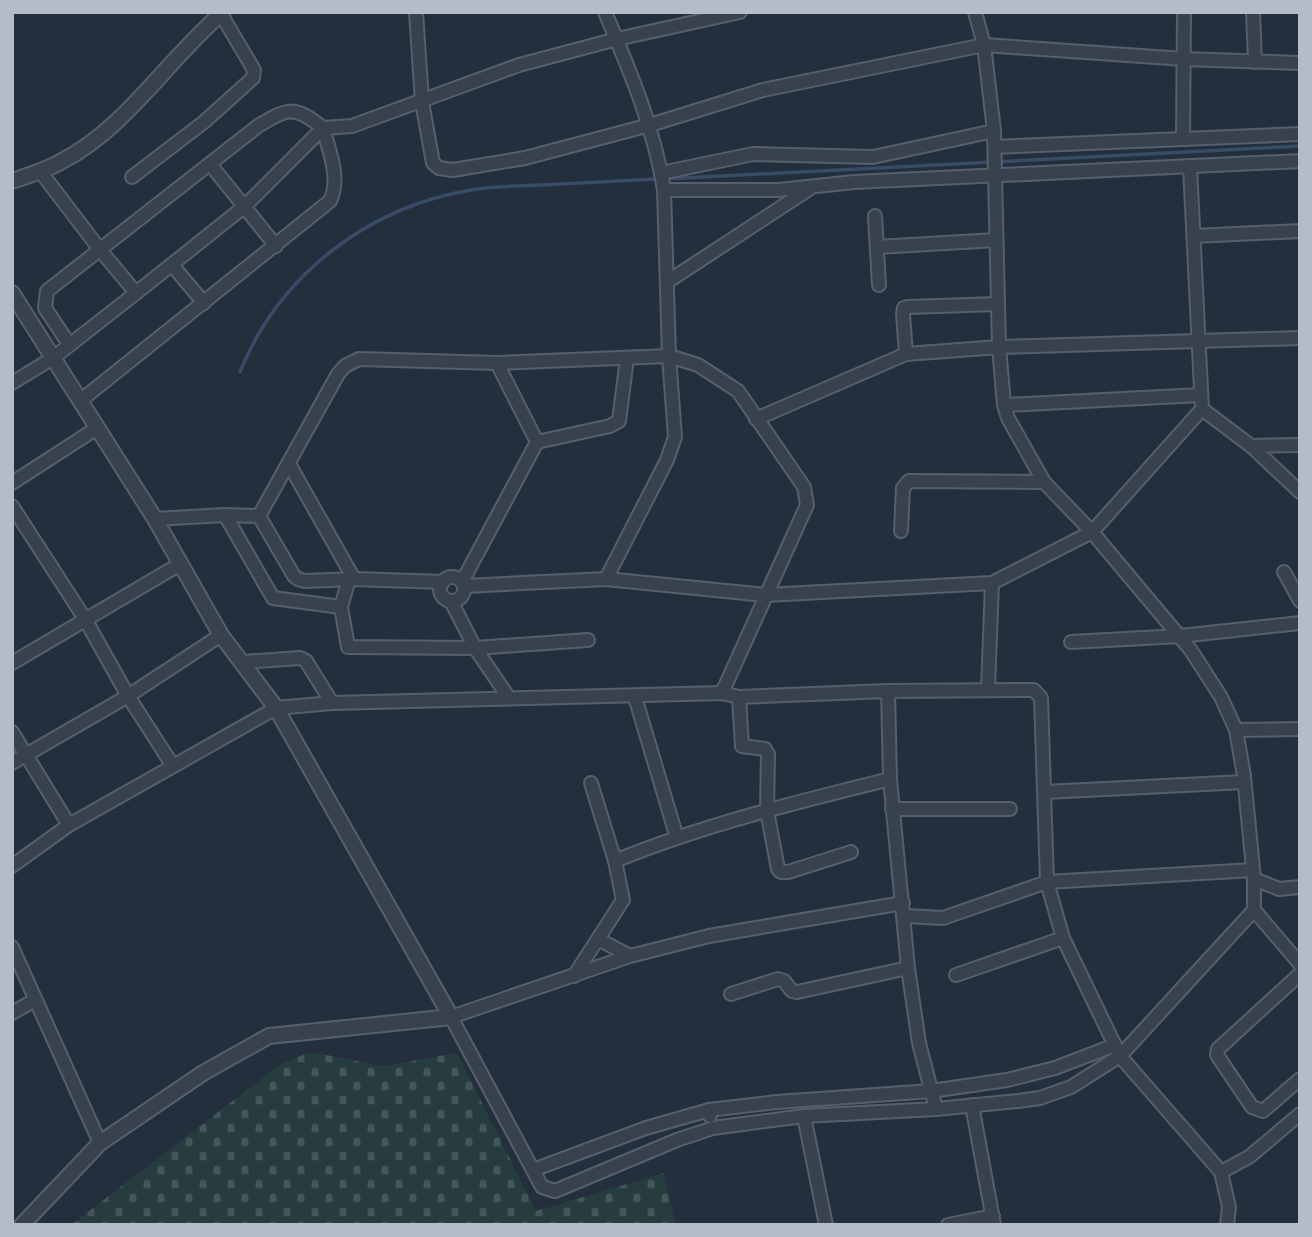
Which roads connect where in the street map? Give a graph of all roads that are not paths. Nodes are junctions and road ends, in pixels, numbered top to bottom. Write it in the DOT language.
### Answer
graph roads {
  1 [pos="416,12"];
  2 [pos="606,12"];
  3 [pos="740,12"];
  4 [pos="975,12"];
  5 [pos="1184,12"];
  6 [pos="1253,12"];
  7 [pos="222,13"];
  8 [pos="617,39"];
  9 [pos="984,45"];
  10 [pos="1184,59"];
  11 [pos="1255,62"];
  12 [pos="1300,63"];
  13 [pos="422,102"];
  14 [pos="650,125"];
  15 [pos="323,128"];
  16 [pos="994,131"];
  17 [pos="1300,134"];
  18 [pos="1183,139"];
  19 [pos="995,146"];
  20 [pos="1300,161"];
  21 [pos="210,164"];
  22 [pos="1190,167"];
  23 [pos="40,171"];
  24 [pos="661,173"];
  25 [pos="994,176"];
  26 [pos="132,177"];
  27 [pos="12,181"];
  28 [pos="813,187"];
  29 [pos="664,190"];
  30 [pos="245,206"];
  31 [pos="875,216"];
  32 [pos="1300,231"];
  33 [pos="1194,236"];
  34 [pos="996,240"];
  35 [pos="276,246"];
  36 [pos="877,247"];
  37 [pos="101,251"];
  38 [pos="172,265"];
  39 [pos="667,282"];
  40 [pos="878,285"];
  41 [pos="12,293"];
  42 [pos="136,293"];
  43 [pos="204,303"];
  44 [pos="998,304"];
  45 [pos="1300,338"];
  46 [pos="1200,341"];
  47 [pos="69,344"];
  48 [pos="999,347"];
  49 [pos="906,355"];
  50 [pos="669,356"];
  51 [pos="53,358"];
  52 [pos="627,358"];
  53 [pos="497,363"];
  54 [pos="12,383"];
  55 [pos="1201,395"];
  56 [pos="80,401"];
  57 [pos="1004,405"];
  58 [pos="1202,409"];
  59 [pos="755,419"];
  60 [pos="96,428"];
  61 [pos="537,442"];
  62 [pos="1300,445"];
  63 [pos="1251,446"];
  64 [pos="289,464"];
  65 [pos="1044,482"];
  66 [pos="12,483"];
  67 [pos="1300,492"];
  68 [pos="12,506"];
  69 [pos="225,515"];
  70 [pos="259,516"];
  71 [pos="155,519"];
  72 [pos="901,531"];
  73 [pos="1092,532"];
  74 [pos="180,564"];
  75 [pos="1284,572"];
  76 [pos="352,579"];
  77 [pos="606,579"];
  78 [pos="443,582"];
  79 [pos="992,583"];
  80 [pos="463,584"];
  81 [pos="765,595"];
  82 [pos="451,601"];
  83 [pos="1300,601"];
  84 [pos="341,607"];
  85 [pos="85,619"];
  86 [pos="1300,623"];
  87 [pos="221,635"];
  88 [pos="1180,636"];
  89 [pos="588,640"];
  90 [pos="1072,642"];
  91 [pos="475,648"];
  92 [pos="243,662"];
  93 [pos="12,663"];
  94 [pos="988,689"];
  95 [pos="888,691"];
  96 [pos="722,693"];
  97 [pos="128,696"];
  98 [pos="635,697"];
  99 [pos="738,697"];
  100 [pos="509,698"];
  101 [pos="332,703"];
  102 [pos="276,708"];
  103 [pos="1300,729"];
  104 [pos="1236,730"];
  105 [pos="12,732"];
  106 [pos="26,754"];
  107 [pos="12,763"];
  108 [pos="173,766"];
  109 [pos="890,779"];
  110 [pos="1244,782"];
  111 [pos="591,783"];
  112 [pos="1045,792"];
  113 [pos="1010,808"];
  114 [pos="892,809"];
  115 [pos="766,811"];
  116 [pos="69,825"];
  117 [pos="677,838"];
  118 [pos="851,852"];
  119 [pos="615,861"];
  120 [pos="12,866"];
  121 [pos="1254,875"];
  122 [pos="1047,882"];
  123 [pos="1300,887"];
  124 [pos="1279,889"];
  125 [pos="1254,906"];
  126 [pos="904,910"];
  127 [pos="1063,938"];
  128 [pos="598,939"];
  129 [pos="12,947"];
  130 [pos="630,956"];
  131 [pos="1300,964"];
  132 [pos="908,968"];
  133 [pos="1300,974"];
  134 [pos="956,975"];
  135 [pos="574,976"];
  136 [pos="732,994"];
  137 [pos="35,1000"];
  138 [pos="12,1013"];
  139 [pos="451,1017"];
  140 [pos="1117,1051"];
  141 [pos="1300,1079"];
  142 [pos="931,1091"];
  143 [pos="972,1105"];
  144 [pos="936,1109"];
  145 [pos="709,1110"];
  146 [pos="1300,1114"];
  147 [pos="804,1116"];
  148 [pos="713,1128"];
  149 [pos="100,1143"];
  150 [pos="533,1170"];
  151 [pos="1221,1172"];
  152 [pos="994,1220"];
  153 [pos="22,1225"];
  154 [pos="826,1225"];
  155 [pos="948,1225"];
  156 [pos="1227,1225"];
  1 -- 13 [label="street"];
  2 -- 8 [label="street"];
  3 -- 8 [label="street"];
  4 -- 9 [label="street"];
  5 -- 10 [label="street"];
  6 -- 11 [label="street"];
  7 -- 23 [label="street"];
  7 -- 26 [label="street"];
  8 -- 13 [label="street"];
  8 -- 14 [label="street"];
  9 -- 10 [label="street"];
  9 -- 14 [label="street"];
  9 -- 16 [label="street"];
  10 -- 11 [label="street"];
  10 -- 18 [label="street"];
  11 -- 12 [label="street"];
  13 -- 14 [label="street"];
  13 -- 15 [label="street"];
  14 -- 24 [label="street"];
  15 -- 21 [label="street"];
  15 -- 30 [label="street"];
  15 -- 35 [label="street"];
  16 -- 19 [label="street"];
  16 -- 24 [label="street"];
  17 -- 18 [label="street"];
  18 -- 19 [label="street"];
  19 -- 25 [label="street"];
  20 -- 22 [label="street"];
  21 -- 30 [label="street"];
  21 -- 37 [label="street"];
  22 -- 25 [label="street"];
  22 -- 33 [label="street"];
  23 -- 27 [label="street"];
  23 -- 37 [label="street"];
  24 -- 29 [label="street"];
  25 -- 28 [label="street"];
  25 -- 34 [label="street"];
  28 -- 29 [label="street"];
  28 -- 39 [label="street"];
  29 -- 39 [label="street"];
  30 -- 35 [label="street"];
  30 -- 38 [label="street"];
  31 -- 36 [label="street"];
  32 -- 33 [label="street"];
  33 -- 46 [label="street"];
  34 -- 36 [label="street"];
  34 -- 44 [label="street"];
  35 -- 43 [label="street"];
  36 -- 40 [label="street"];
  37 -- 42 [label="street"];
  37 -- 47 [label="street"];
  38 -- 42 [label="street"];
  38 -- 43 [label="street"];
  39 -- 50 [label="street"];
  41 -- 51 [label="street"];
  42 -- 47 [label="street"];
  43 -- 56 [label="street"];
  44 -- 48 [label="street"];
  44 -- 49 [label="street"];
  45 -- 46 [label="street"];
  46 -- 48 [label="street"];
  46 -- 55 [label="street"];
  47 -- 51 [label="street"];
  48 -- 49 [label="street"];
  48 -- 57 [label="street"];
  49 -- 59 [label="street"];
  50 -- 52 [label="street"];
  50 -- 59 [label="street"];
  50 -- 77 [label="street"];
  51 -- 54 [label="street"];
  51 -- 56 [label="street"];
  52 -- 53 [label="street"];
  52 -- 61 [label="street"];
  53 -- 61 [label="street"];
  53 -- 64 [label="street"];
  55 -- 57 [label="street"];
  55 -- 58 [label="street"];
  56 -- 60 [label="street"];
  57 -- 65 [label="street"];
  58 -- 63 [label="street"];
  58 -- 73 [label="street"];
  59 -- 81 [label="street"];
  60 -- 66 [label="street"];
  60 -- 71 [label="street"];
  61 -- 80 [label="street"];
  62 -- 63 [label="street"];
  63 -- 67 [label="street"];
  64 -- 70 [label="street"];
  64 -- 76 [label="street"];
  65 -- 72 [label="street"];
  65 -- 73 [label="street"];
  68 -- 85 [label="street"];
  69 -- 70 [label="street"];
  69 -- 71 [label="street"];
  69 -- 84 [label="street"];
  70 -- 76 [label="street"];
  71 -- 74 [label="street"];
  73 -- 79 [label="street"];
  73 -- 88 [label="street"];
  74 -- 85 [label="street"];
  74 -- 87 [label="street"];
  75 -- 83 [label="street"];
  76 -- 78 [label="street"];
  76 -- 84 [label="street"];
  77 -- 80 [label="street"];
  77 -- 81 [label="street"];
  78 -- 80 [label="street"];
  78 -- 82 [label="street"];
  79 -- 81 [label="street"];
  79 -- 94 [label="street"];
  80 -- 82 [label="street"];
  81 -- 96 [label="street"];
  82 -- 91 [label="street"];
  84 -- 91 [label="street"];
  85 -- 93 [label="street"];
  85 -- 97 [label="street"];
  86 -- 88 [label="street"];
  87 -- 92 [label="street"];
  87 -- 97 [label="street"];
  88 -- 90 [label="street"];
  88 -- 104 [label="street"];
  89 -- 91 [label="street"];
  91 -- 100 [label="street"];
  92 -- 101 [label="street"];
  92 -- 102 [label="street"];
  94 -- 95 [label="street"];
  94 -- 112 [label="street"];
  95 -- 99 [label="street"];
  95 -- 109 [label="street"];
  96 -- 98 [label="street"];
  96 -- 99 [label="street"];
  97 -- 106 [label="street"];
  97 -- 108 [label="street"];
  98 -- 100 [label="street"];
  98 -- 117 [label="street"];
  99 -- 115 [label="street"];
  100 -- 101 [label="street"];
  101 -- 102 [label="street"];
  102 -- 108 [label="street"];
  102 -- 139 [label="street"];
  103 -- 104 [label="street"];
  104 -- 110 [label="street"];
  105 -- 106 [label="street"];
  106 -- 107 [label="street"];
  106 -- 116 [label="street"];
  108 -- 116 [label="street"];
  109 -- 114 [label="street"];
  109 -- 115 [label="street"];
  110 -- 112 [label="street"];
  110 -- 121 [label="street"];
  111 -- 119 [label="street"];
  112 -- 122 [label="street"];
  113 -- 114 [label="street"];
  114 -- 126 [label="street"];
  115 -- 117 [label="street"];
  115 -- 118 [label="street"];
  116 -- 120 [label="street"];
  117 -- 119 [label="street"];
  119 -- 128 [label="street"];
  121 -- 122 [label="street"];
  121 -- 124 [label="street"];
  121 -- 125 [label="street"];
  122 -- 126 [label="street"];
  122 -- 127 [label="street"];
  123 -- 124 [label="street"];
  124 -- 125 [label="street"];
  125 -- 131 [label="street"];
  125 -- 140 [label="street"];
  126 -- 130 [label="street"];
  126 -- 132 [label="street"];
  127 -- 134 [label="street"];
  127 -- 140 [label="street"];
  128 -- 130 [label="street"];
  128 -- 135 [label="street"];
  129 -- 137 [label="street"];
  130 -- 135 [label="street"];
  132 -- 136 [label="street"];
  132 -- 142 [label="street"];
  133 -- 141 [label="street"];
  135 -- 139 [label="street"];
  137 -- 138 [label="street"];
  137 -- 149 [label="street"];
  139 -- 149 [label="street"];
  139 -- 150 [label="street"];
  140 -- 142 [label="street"];
  140 -- 143 [label="street"];
  140 -- 151 [label="street"];
  142 -- 144 [label="street"];
  142 -- 145 [label="street"];
  143 -- 144 [label="street"];
  143 -- 152 [label="street"];
  144 -- 147 [label="street"];
  145 -- 148 [label="street"];
  145 -- 150 [label="street"];
  146 -- 151 [label="street"];
  147 -- 148 [label="street"];
  147 -- 154 [label="street"];
  148 -- 150 [label="street"];
  149 -- 153 [label="street"];
  151 -- 156 [label="street"];
  152 -- 155 [label="street"];
}
